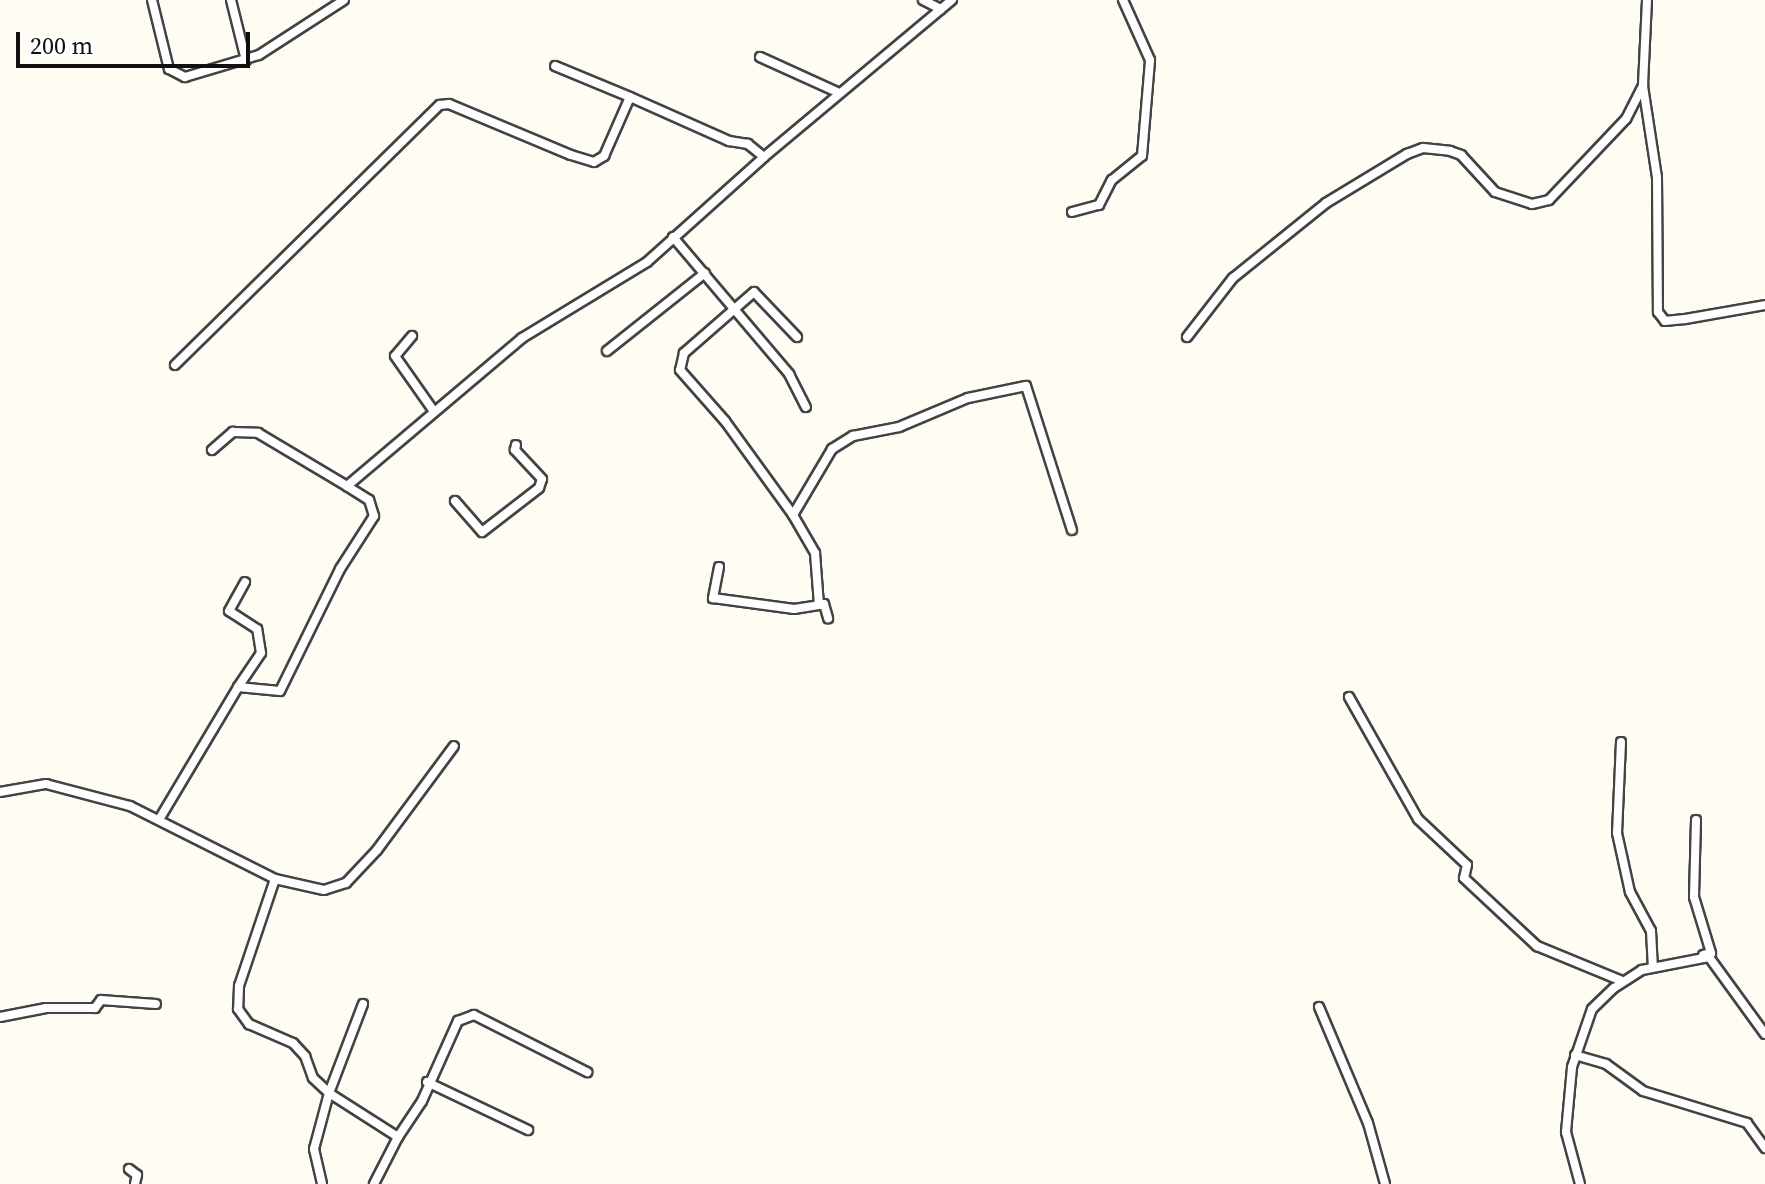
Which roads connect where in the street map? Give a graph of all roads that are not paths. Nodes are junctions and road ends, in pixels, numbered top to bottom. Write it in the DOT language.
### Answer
graph roads {
  1 [pos="152,0"];
  2 [pos="231,0"];
  3 [pos="344,0"];
  4 [pos="923,0"];
  5 [pos="952,0"];
  6 [pos="1123,0"];
  7 [pos="1647,0"];
  8 [pos="941,9"];
  9 [pos="760,57"];
  10 [pos="246,60"];
  11 [pos="555,66"];
  12 [pos="1643,85"];
  13 [pos="837,92"];
  14 [pos="630,97"];
  15 [pos="764,157"];
  16 [pos="1072,212"];
  17 [pos="673,237"];
  18 [pos="705,273"];
  19 [pos="1765,305"];
  20 [pos="733,308"];
  21 [pos="412,336"];
  22 [pos="797,337"];
  23 [pos="1187,337"];
  24 [pos="607,351"];
  25 [pos="175,365"];
  26 [pos="806,407"];
  27 [pos="433,410"];
  28 [pos="516,445"];
  29 [pos="212,450"];
  30 [pos="347,486"];
  31 [pos="455,501"];
  32 [pos="793,515"];
  33 [pos="1072,530"];
  34 [pos="719,567"];
  35 [pos="245,582"];
  36 [pos="819,605"];
  37 [pos="828,618"];
  38 [pos="238,687"];
  39 [pos="1349,697"];
  40 [pos="1621,742"];
  41 [pos="454,746"];
  42 [pos="0,792"];
  43 [pos="160,818"];
  44 [pos="1696,820"];
  45 [pos="275,879"];
  46 [pos="1703,955"];
  47 [pos="1653,966"];
  48 [pos="1622,981"];
  49 [pos="156,1004"];
  50 [pos="363,1004"];
  51 [pos="1319,1007"];
  52 [pos="0,1017"];
  53 [pos="1765,1034"];
  54 [pos="1575,1055"];
  55 [pos="587,1072"];
  56 [pos="427,1082"];
  57 [pos="329,1093"];
  58 [pos="528,1130"];
  59 [pos="398,1137"];
  60 [pos="1765,1148"];
  61 [pos="129,1169"];
  62 [pos="135,1184"];
  63 [pos="322,1184"];
  64 [pos="374,1184"];
  65 [pos="1385,1184"];
  66 [pos="1580,1184"];
  1 -- 10 [label="street"];
  2 -- 10 [label="street"];
  3 -- 10 [label="street"];
  4 -- 8 [label="street"];
  5 -- 8 [label="street"];
  6 -- 16 [label="street"];
  7 -- 12 [label="street"];
  8 -- 13 [label="street"];
  9 -- 13 [label="street"];
  11 -- 14 [label="street"];
  12 -- 19 [label="street"];
  12 -- 23 [label="street"];
  13 -- 15 [label="street"];
  14 -- 15 [label="street"];
  14 -- 25 [label="street"];
  15 -- 17 [label="street"];
  17 -- 18 [label="street"];
  17 -- 27 [label="street"];
  18 -- 20 [label="street"];
  18 -- 24 [label="street"];
  20 -- 22 [label="street"];
  20 -- 26 [label="street"];
  20 -- 32 [label="street"];
  21 -- 27 [label="street"];
  27 -- 30 [label="street"];
  28 -- 31 [label="street"];
  29 -- 30 [label="street"];
  30 -- 38 [label="street"];
  32 -- 33 [label="street"];
  32 -- 36 [label="street"];
  34 -- 36 [label="street"];
  35 -- 38 [label="street"];
  36 -- 37 [label="street"];
  38 -- 43 [label="street"];
  39 -- 48 [label="street"];
  40 -- 47 [label="street"];
  41 -- 45 [label="street"];
  42 -- 43 [label="street"];
  43 -- 45 [label="street"];
  44 -- 46 [label="street"];
  45 -- 57 [label="street"];
  46 -- 47 [label="street"];
  46 -- 53 [label="street"];
  47 -- 48 [label="street"];
  48 -- 54 [label="street"];
  49 -- 52 [label="street"];
  50 -- 57 [label="street"];
  51 -- 65 [label="street"];
  54 -- 60 [label="street"];
  54 -- 66 [label="street"];
  55 -- 56 [label="street"];
  56 -- 58 [label="street"];
  56 -- 59 [label="street"];
  57 -- 59 [label="street"];
  57 -- 63 [label="street"];
  59 -- 64 [label="street"];
  61 -- 62 [label="street"];
}
